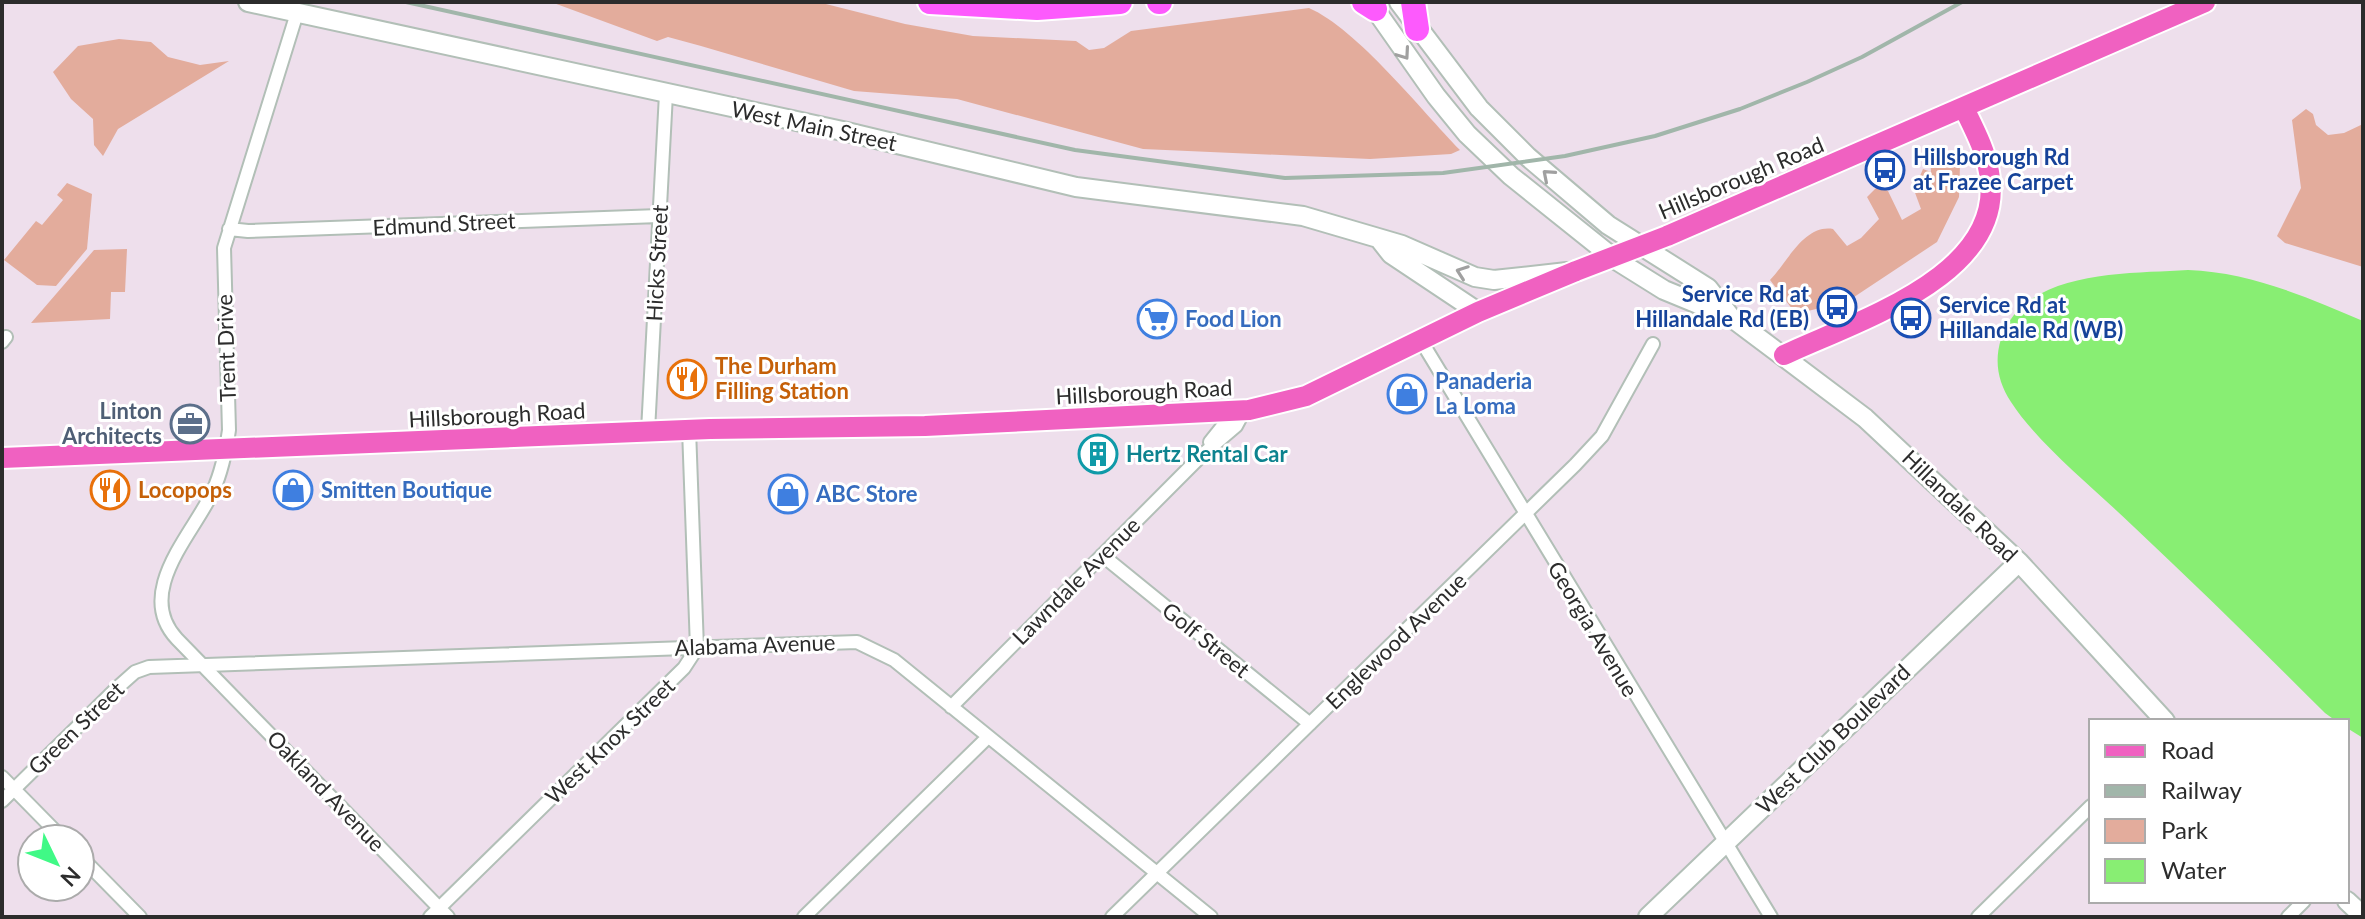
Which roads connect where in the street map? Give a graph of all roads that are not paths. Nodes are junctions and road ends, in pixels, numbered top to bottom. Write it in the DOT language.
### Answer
graph roads {
  1 [pos="248,2"];
  2 [pos="930,2"];
  3 [pos="1120,2"];
  4 [pos="1399,2"];
  5 [pos="1413,2"];
  6 [pos="2205,2"];
  7 [pos="1370,4"];
  8 [pos="297,13"];
  9 [pos="1417,29"];
  10 [pos="666,94"];
  11 [pos="1964,108"];
  12 [pos="659,216"];
  13 [pos="229,229"];
  14 [pos="1380,240"];
  15 [pos="1576,271"];
  16 [pos="1478,312"];
  17 [pos="1732,318"];
  18 [pos="1420,339"];
  19 [pos="1653,344"];
  20 [pos="1784,355"];
  21 [pos="1239,411"];
  22 [pos="689,429"];
  23 [pos="648,431"];
  24 [pos="226,450"];
  25 [pos="2,458"];
  26 [pos="1524,515"];
  27 [pos="1102,555"];
  28 [pos="2019,562"];
  29 [pos="697,648"];
  30 [pos="204,664"];
  31 [pos="951,707"];
  32 [pos="2163,719"];
  33 [pos="1310,724"];
  34 [pos="988,737"];
  35 [pos="2,777"];
  36 [pos="14,789"];
  37 [pos="2,801"];
  38 [pos="2089,808"];
  39 [pos="47,823"];
  40 [pos="1724,843"];
  41 [pos="96,872"];
  42 [pos="1156,874"];
  43 [pos="439,914"];
  44 [pos="140,917"];
  45 [pos="804,917"];
  46 [pos="1112,917"];
  47 [pos="1211,917"];
  48 [pos="1648,917"];
  49 [pos="1771,917"];
  50 [pos="1978,917"];
  1 -- 8 [label="main road, West Main Street"];
  2 -- 3 [label="highway"];
  4 -- 9 [label="main road, Hillandale Road"];
  5 -- 9 [label="highway"];
  6 -- 11 [label="main road, Hillsborough Road"];
  7 -- 17 [label="main road, Hillandale Road, one-way"];
  8 -- 10 [label="main road, West Main Street"];
  8 -- 13 [label="street, Trent Drive"];
  17 -- 9 [label="main road, Hillandale Road, one-way"];
  10 -- 12 [label="street, Hicks Street"];
  10 -- 14 [label="main road, West Main Street"];
  11 -- 15 [label="main road, Hillsborough Road, bridge"];
  11 -- 20 [label="main road"];
  12 -- 13 [label="street, Edmund Street"];
  12 -- 23 [label="street, Hicks Street"];
  13 -- 24 [label="street, Trent Drive"];
  15 -- 14 [label="main road, West Main Street, one-way"];
  14 -- 16 [label="main road, West Main Street"];
  15 -- 16 [label="main road, Hillsborough Road"];
  16 -- 18 [label="main road, Hillsborough Road"];
  17 -- 20 [label="main road, Hillandale Road"];
  18 -- 21 [label="main road, Hillsborough Road"];
  18 -- 26 [label="street, Georgia Avenue"];
  19 -- 26 [label="street, Englewood Avenue"];
  20 -- 28 [label="main road, Hillandale Road"];
  21 -- 22 [label="main road, Hillsborough Road"];
  21 -- 27 [label="street, Lawndale Avenue"];
  22 -- 23 [label="main road, Hillsborough Road"];
  22 -- 29 [label="street"];
  23 -- 24 [label="main road, Hillsborough Road"];
  24 -- 25 [label="main road, Hillsborough Road"];
  24 -- 30 [label="street, Trent Drive"];
  26 -- 33 [label="street, Englewood Avenue"];
  26 -- 40 [label="street, Georgia Avenue"];
  27 -- 31 [label="street, Lawndale Avenue"];
  27 -- 33 [label="street, Golf Street"];
  28 -- 32 [label="main road, Hillandale Road"];
  28 -- 40 [label="main road, West Club Boulevard"];
  29 -- 30 [label="street, Alabama Avenue"];
  29 -- 31 [label="street, Alabama Avenue"];
  29 -- 43 [label="street, West Knox Street"];
  30 -- 36 [label="street, Green Street"];
  30 -- 43 [label="street, Oakland Avenue"];
  31 -- 34 [label="street, Alabama Avenue"];
  33 -- 42 [label="street, Englewood Avenue"];
  34 -- 42 [label="street, Alabama Avenue"];
  34 -- 45 [label="street"];
  35 -- 36 [label="street"];
  36 -- 37 [label="street, Green Street"];
  36 -- 39 [label="street"];
  38 -- 50 [label="street"];
  40 -- 48 [label="main road, West Club Boulevard"];
  40 -- 49 [label="street, Georgia Avenue"];
  41 -- 44 [label="street"];
  42 -- 46 [label="street, Englewood Avenue"];
  42 -- 47 [label="street, Alabama Avenue"];
}
